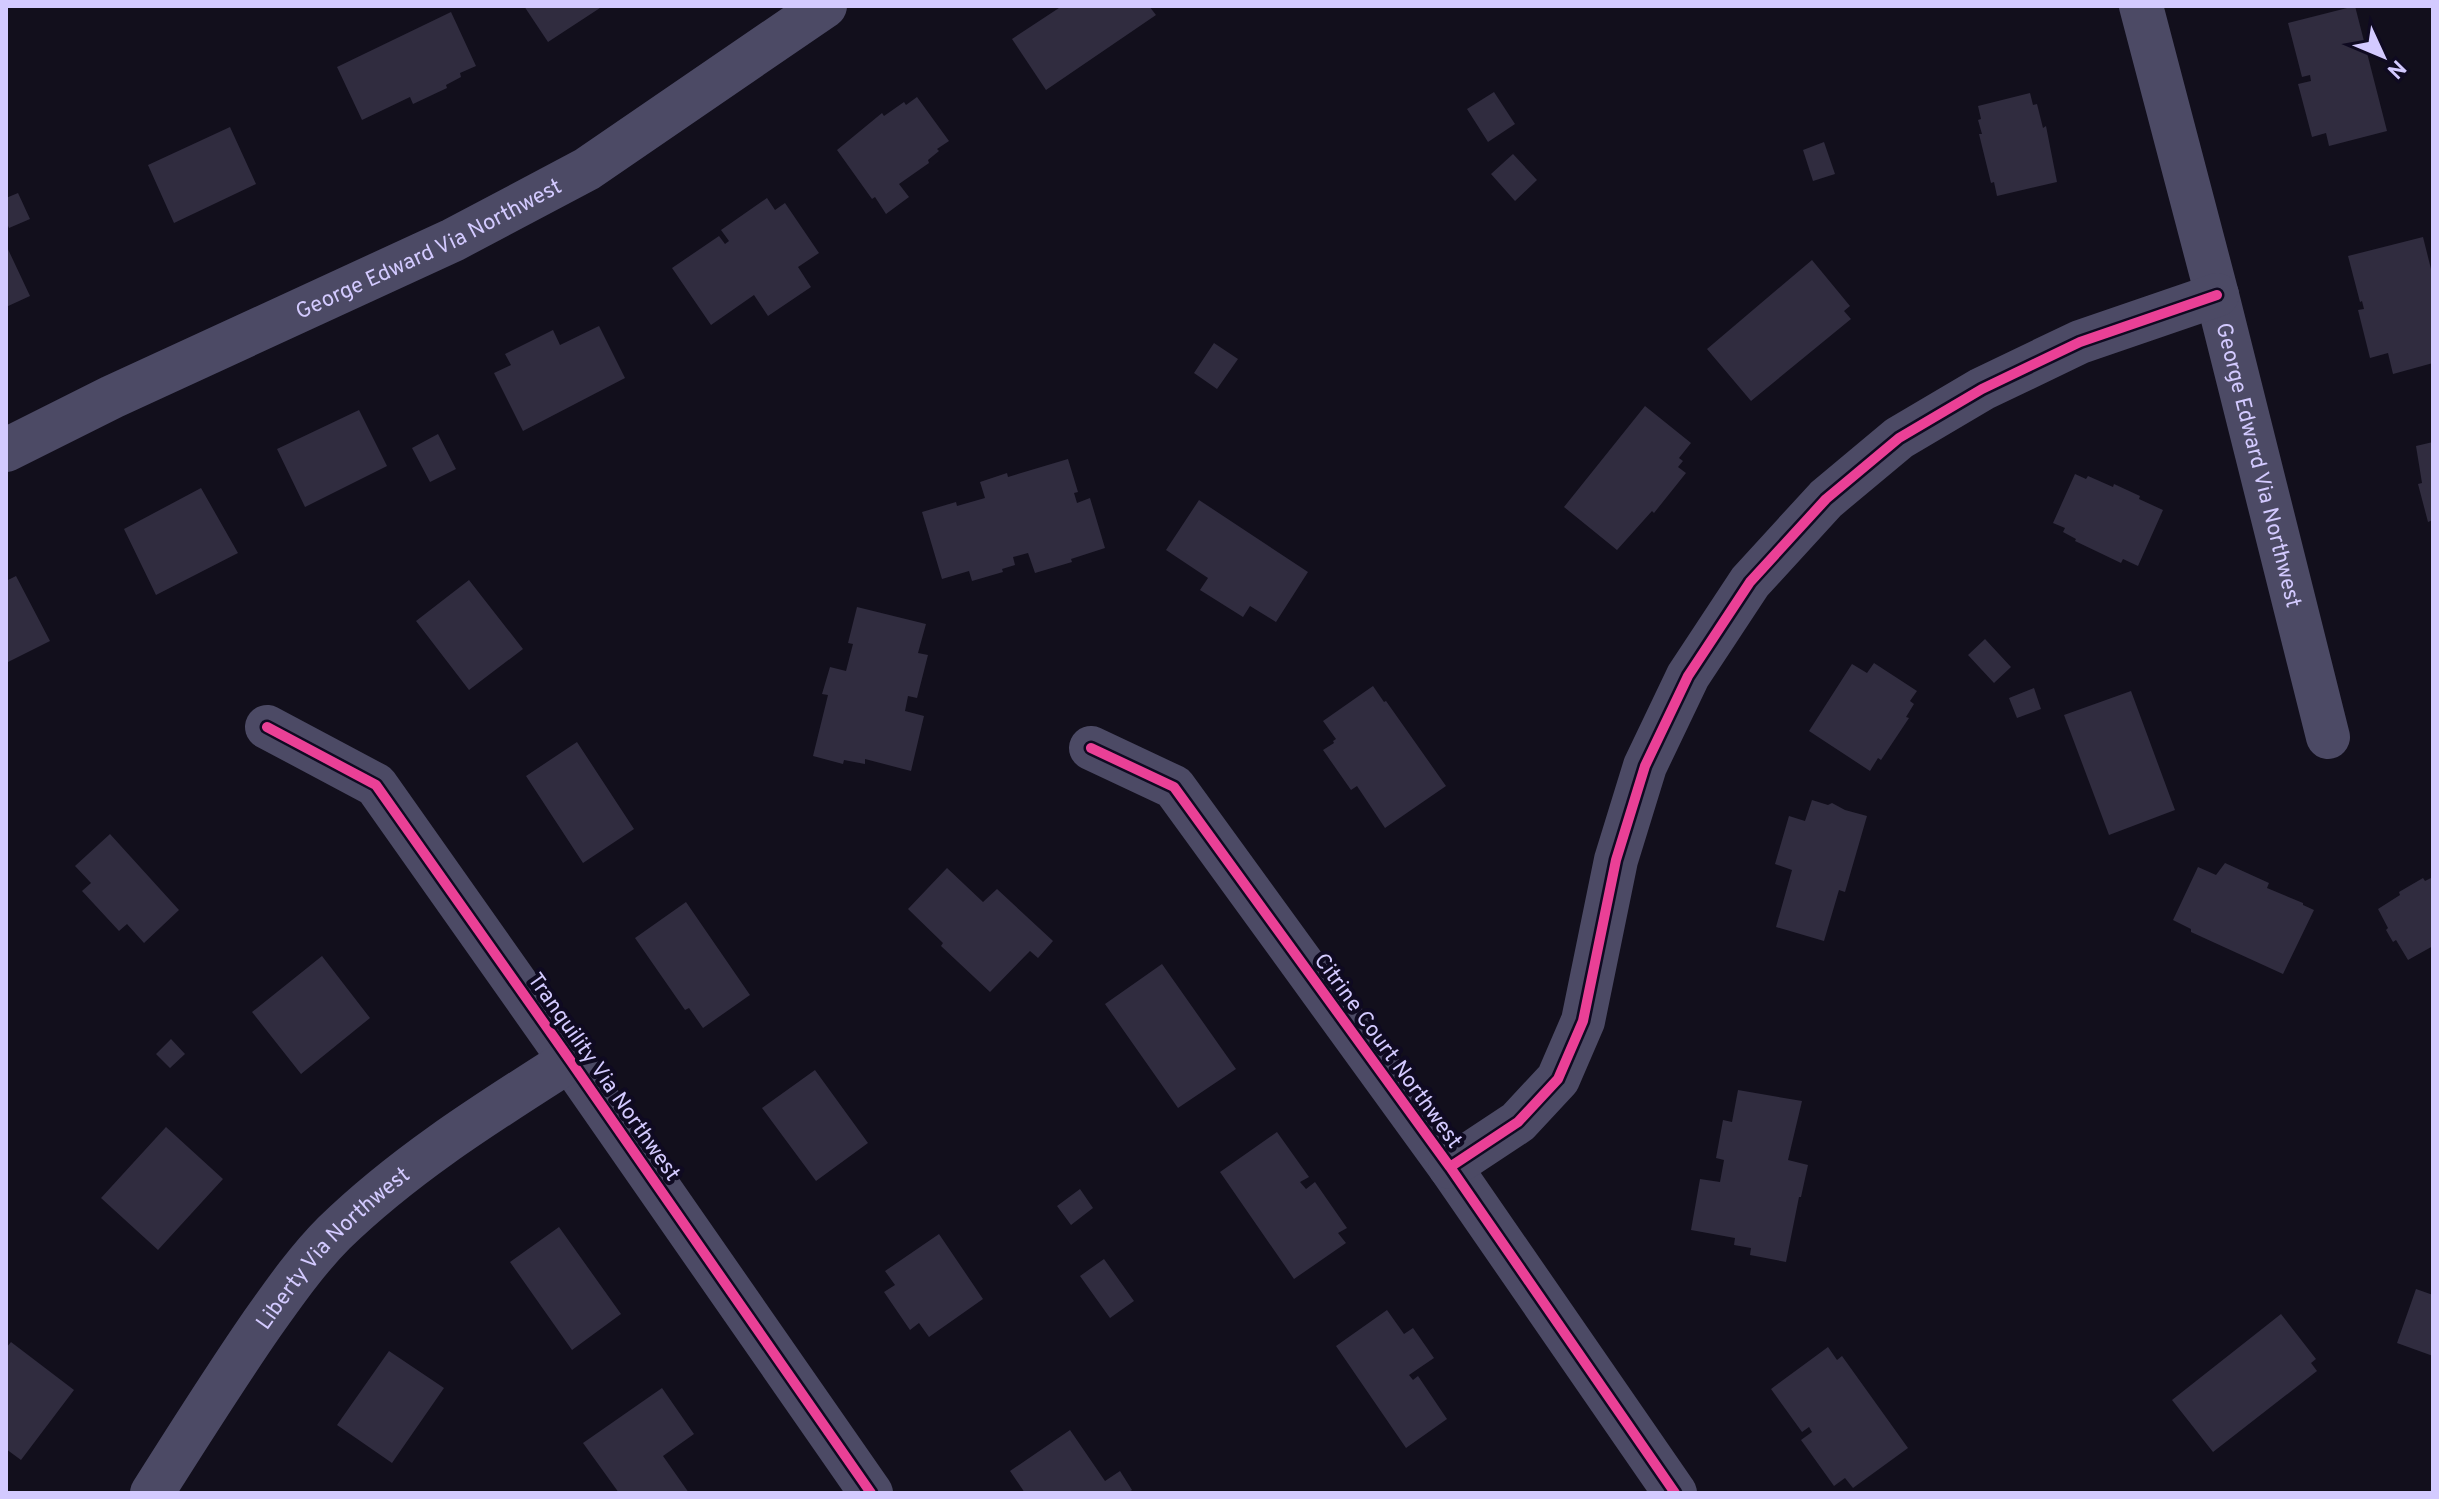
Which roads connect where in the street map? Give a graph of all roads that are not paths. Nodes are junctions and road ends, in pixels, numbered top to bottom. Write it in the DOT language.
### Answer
graph roads {
  1 [pos="825,6"];
  2 [pos="2141,6"];
  3 [pos="2217,295"];
  4 [pos="6,450"];
  5 [pos="267,727"];
  6 [pos="2328,737"];
  7 [pos="1091,748"];
  8 [pos="570,1060"];
  9 [pos="1450,1167"];
  10 [pos="152,1493"];
  11 [pos="871,1493"];
  12 [pos="1675,1493"];
  1 -- 4 [label="street, George Edward Via Northwest"];
  2 -- 3 [label="street, George Edward Via Northwest"];
  3 -- 6 [label="street, George Edward Via Northwest"];
  3 -- 9 [label="street"];
  5 -- 8 [label="street, Tranquility Via Northwest"];
  7 -- 9 [label="street, Citrine Court Northwest"];
  8 -- 10 [label="street, Liberty Via Northwest"];
  8 -- 11 [label="street, Tranquility Via Northwest"];
  9 -- 12 [label="street, Citrine Court Northwest"];
}
